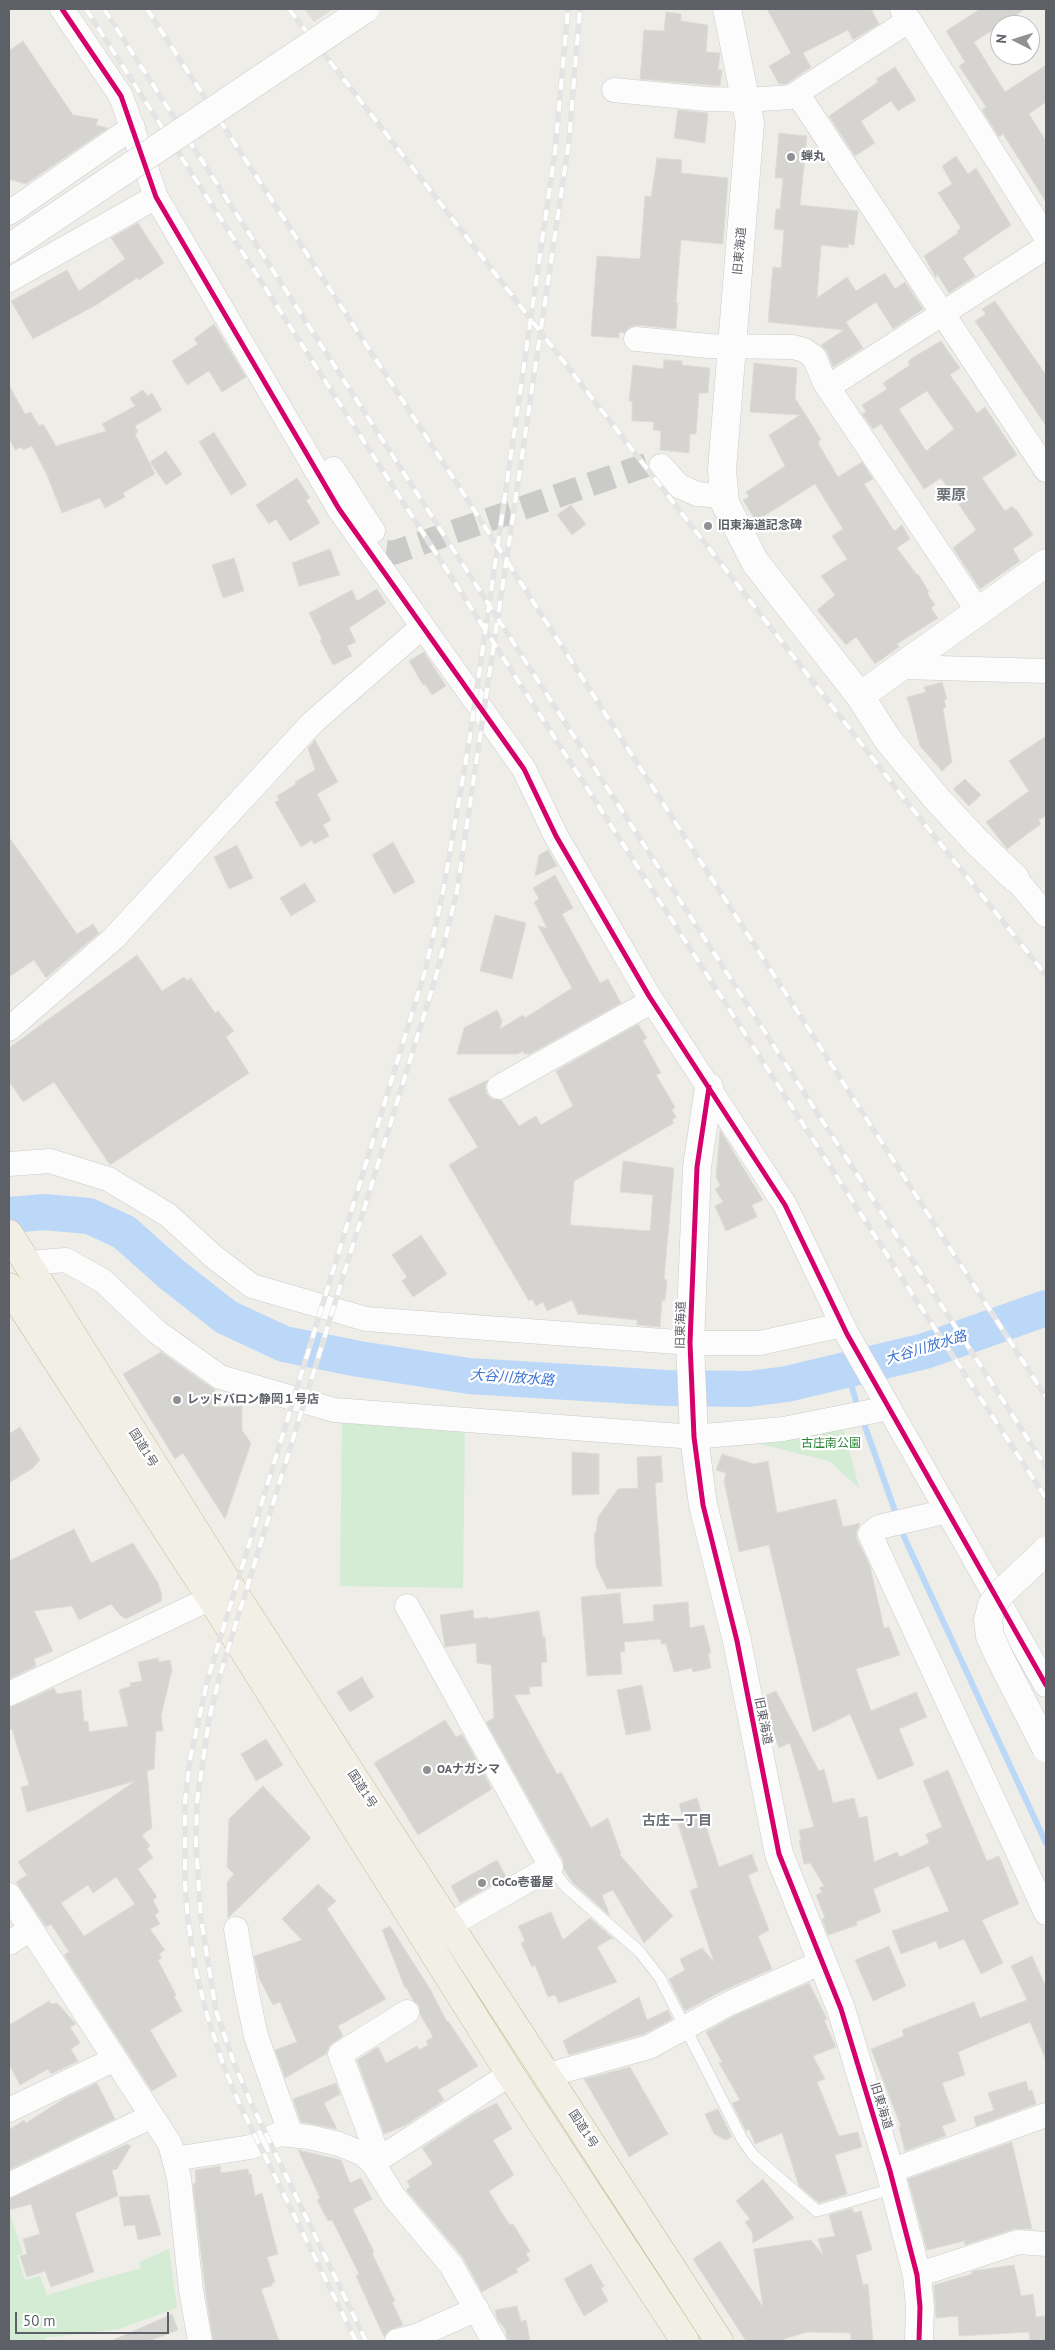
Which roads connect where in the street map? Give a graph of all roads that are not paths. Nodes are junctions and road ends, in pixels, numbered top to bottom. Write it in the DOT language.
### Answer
graph roads {
  1 [pos="62,9"];
  2 [pos="366,9"];
  3 [pos="727,9"];
  4 [pos="905,15"];
  5 [pos="614,90"];
  6 [pos="797,93"];
  7 [pos="746,100"];
  8 [pos="133,127"];
  9 [pos="156,197"];
  10 [pos="9,213"];
  11 [pos="1046,237"];
  12 [pos="1046,247"];
  13 [pos="9,248"];
  14 [pos="9,280"];
  15 [pos="942,312"];
  16 [pos="636,339"];
  17 [pos="732,346"];
  18 [pos="828,387"];
  19 [pos="306,451"];
  20 [pos="661,466"];
  21 [pos="1046,470"];
  22 [pos="724,496"];
  23 [pos="386,552"];
  24 [pos="1046,563"];
  25 [pos="978,611"];
  26 [pos="422,627"];
  27 [pos="902,667"];
  28 [pos="1046,671"];
  29 [pos="860,696"];
  30 [pos="1015,878"];
  31 [pos="1046,896"];
  32 [pos="1046,906"];
  33 [pos="1046,915"];
  34 [pos="652,1001"];
  35 [pos="9,1029"];
  36 [pos="498,1087"];
  37 [pos="709,1088"];
  38 [pos="9,1164"];
  39 [pos="20,1251"];
  40 [pos="9,1287"];
  41 [pos="845,1330"];
  42 [pos="690,1343"];
  43 [pos="887,1404"];
  44 [pos="694,1437"];
  45 [pos="948,1511"];
  46 [pos="1046,1552"];
  47 [pos="211,1598"];
  48 [pos="407,1606"];
  49 [pos="1046,1685"];
  50 [pos="9,1694"];
  51 [pos="1046,1748"];
  52 [pos="551,1867"];
  53 [pos="9,1895"];
  54 [pos="1046,1913"];
  55 [pos="450,1925"];
  56 [pos="31,1929"];
  57 [pos="236,1929"];
  58 [pos="9,1942"];
  59 [pos="822,1962"];
  60 [pos="407,2012"];
  61 [pos="685,2027"];
  62 [pos="115,2059"];
  63 [pos="510,2074"];
  64 [pos="548,2075"];
  65 [pos="9,2110"];
  66 [pos="1046,2115"];
  67 [pos="152,2116"];
  68 [pos="291,2135"];
  69 [pos="174,2159"];
  70 [pos="376,2161"];
  71 [pos="892,2180"];
  72 [pos="9,2185"];
  73 [pos="1046,2244"];
  74 [pos="917,2275"];
  75 [pos="477,2309"];
  76 [pos="200,2341"];
  77 [pos="397,2341"];
  78 [pos="494,2341"];
  79 [pos="685,2341"];
  80 [pos="719,2341"];
  81 [pos="919,2341"];
  1 -- 8 [label="street"];
  2 -- 13 [label="street, bridge"];
  3 -- 7 [label="street, 旧東海道"];
  4 -- 6 [label="street"];
  4 -- 11 [label="street"];
  5 -- 7 [label="street"];
  6 -- 7 [label="street"];
  6 -- 15 [label="street"];
  7 -- 17 [label="street, 旧東海道"];
  8 -- 9 [label="street"];
  8 -- 10 [label="street"];
  9 -- 14 [label="street"];
  9 -- 19 [label="street"];
  12 -- 15 [label="street"];
  15 -- 18 [label="street"];
  15 -- 21 [label="street"];
  16 -- 17 [label="street"];
  17 -- 18 [label="street"];
  17 -- 22 [label="street, 旧東海道"];
  18 -- 25 [label="street"];
  19 -- 23 [label="street"];
  19 -- 26 [label="street"];
  20 -- 22 [label="street"];
  22 -- 29 [label="street, 旧東海道"];
  24 -- 25 [label="street"];
  25 -- 27 [label="street"];
  26 -- 34 [label="street"];
  26 -- 35 [label="street"];
  27 -- 28 [label="street"];
  27 -- 29 [label="street"];
  29 -- 30 [label="street, 旧東海道"];
  30 -- 31 [label="street"];
  30 -- 32 [label="street"];
  30 -- 33 [label="street"];
  34 -- 36 [label="street"];
  34 -- 37 [label="street"];
  37 -- 41 [label="street"];
  37 -- 42 [label="street, 旧東海道"];
  38 -- 42 [label="street"];
  39 -- 44 [label="street"];
  39 -- 55 [label="highway, 国道1号"];
  40 -- 47 [label="highway, 国道1号"];
  41 -- 42 [label="street"];
  41 -- 43 [label="street"];
  42 -- 44 [label="street, 旧東海道"];
  43 -- 44 [label="street"];
  43 -- 45 [label="street"];
  44 -- 59 [label="street, 旧東海道"];
  45 -- 49 [label="street"];
  45 -- 54 [label="street"];
  46 -- 51 [label="street, bridge"];
  47 -- 50 [label="street"];
  47 -- 63 [label="highway, 国道1号"];
  48 -- 52 [label="street"];
  52 -- 55 [label="street"];
  52 -- 61 [label="lane"];
  53 -- 56 [label="street"];
  55 -- 64 [label="highway, 国道1号"];
  56 -- 58 [label="street"];
  56 -- 62 [label="street"];
  57 -- 68 [label="street"];
  59 -- 61 [label="street"];
  59 -- 71 [label="street, 旧東海道"];
  60 -- 70 [label="street"];
  61 -- 64 [label="street"];
  61 -- 71 [label="lane"];
  62 -- 65 [label="street"];
  62 -- 67 [label="street"];
  63 -- 70 [label="street"];
  63 -- 79 [label="highway, 国道1号"];
  64 -- 80 [label="highway, 国道1号"];
  66 -- 71 [label="street"];
  67 -- 69 [label="street"];
  67 -- 72 [label="street"];
  68 -- 69 [label="street"];
  68 -- 70 [label="street"];
  69 -- 76 [label="street"];
  70 -- 75 [label="street"];
  71 -- 74 [label="street, 旧東海道"];
  73 -- 74 [label="street"];
  74 -- 81 [label="street, 旧東海道"];
  75 -- 77 [label="street"];
  75 -- 78 [label="street"];
}
